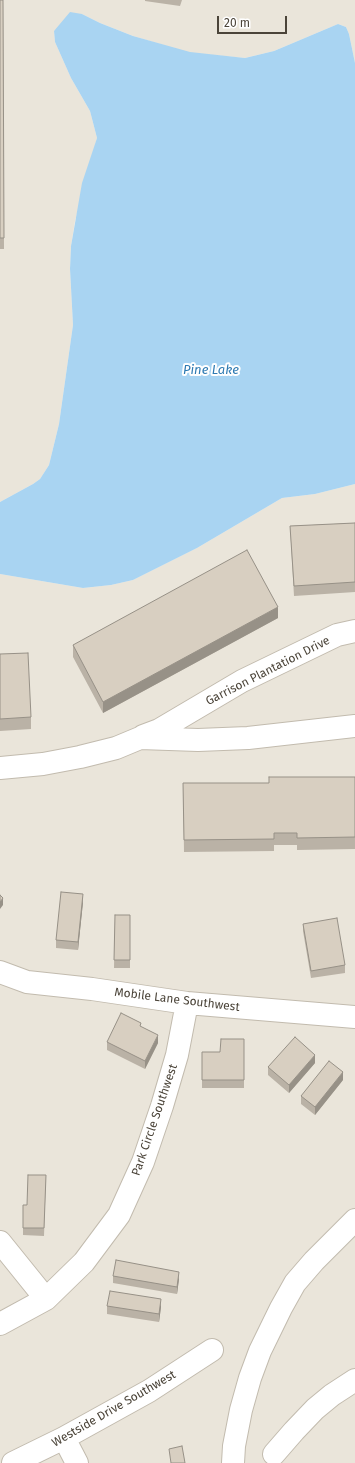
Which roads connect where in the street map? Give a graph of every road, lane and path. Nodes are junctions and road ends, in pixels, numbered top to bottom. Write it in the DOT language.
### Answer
graph roads {
  1 [pos="355,632"];
  2 [pos="355,726"];
  3 [pos="140,738"];
  4 [pos="0,768"];
  5 [pos="0,972"];
  6 [pos="187,1003"];
  7 [pos="355,1017"];
  8 [pos="355,1220"];
  9 [pos="0,1242"];
  10 [pos="46,1299"];
  11 [pos="0,1324"];
  12 [pos="212,1350"];
  13 [pos="355,1380"];
  14 [pos="64,1438"];
  15 [pos="274,1454"];
  16 [pos="13,1463"];
  17 [pos="77,1463"];
  18 [pos="233,1463"];
  1 -- 3 [label="street, Garrison Plantation Drive"];
  2 -- 3 [label="street, Garrison Plantation Drive"];
  3 -- 4 [label="street, Garrison Plantation Drive"];
  5 -- 6 [label="street, Mobile Lane Southwest"];
  6 -- 7 [label="street, Mobile Lane Southwest"];
  6 -- 10 [label="street, Park Circle Southwest"];
  8 -- 18 [label="street"];
  9 -- 10 [label="street"];
  10 -- 11 [label="street, Park Circle Southwest"];
  12 -- 14 [label="street, Westside Drive Southwest"];
  13 -- 15 [label="street"];
  14 -- 16 [label="street, Westside Drive Southwest"];
  14 -- 17 [label="street"];
}
